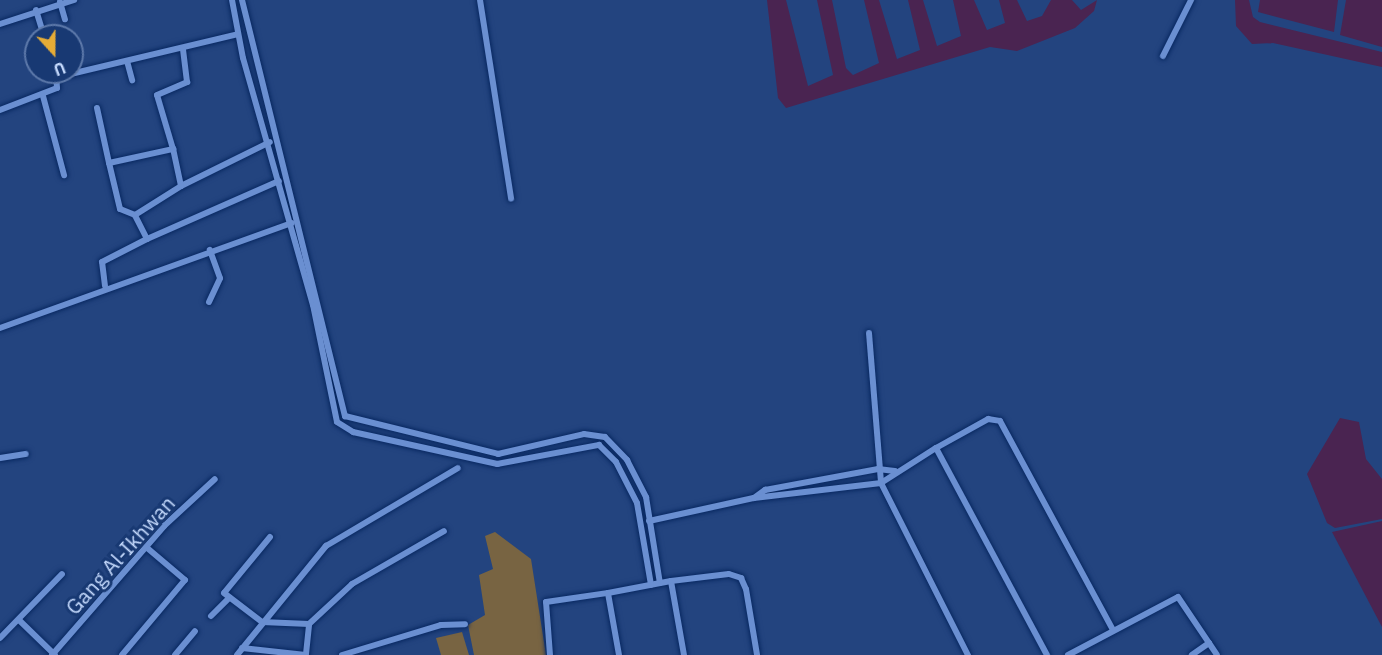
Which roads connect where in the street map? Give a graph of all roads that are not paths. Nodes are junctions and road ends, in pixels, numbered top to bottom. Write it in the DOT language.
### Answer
graph roads {
  1 [pos="74,0"];
  2 [pos="232,0"];
  3 [pos="242,0"];
  4 [pos="480,0"];
  5 [pos="1191,0"];
  6 [pos="60,2"];
  7 [pos="36,10"];
  8 [pos="65,19"];
  9 [pos="0,24"];
  10 [pos="40,24"];
  11 [pos="238,34"];
  12 [pos="183,48"];
  13 [pos="1163,56"];
  14 [pos="127,61"];
  15 [pos="84,70"];
  16 [pos="132,80"];
  17 [pos="57,84"];
  18 [pos="43,96"];
  19 [pos="97,108"];
  20 [pos="0,110"];
  21 [pos="277,125"];
  22 [pos="267,128"];
  23 [pos="270,142"];
  24 [pos="172,149"];
  25 [pos="109,163"];
  26 [pos="63,175"];
  27 [pos="279,181"];
  28 [pos="182,186"];
  29 [pos="511,199"];
  30 [pos="135,215"];
  31 [pos="292,223"];
  32 [pos="147,239"];
  33 [pos="210,250"];
  34 [pos="307,268"];
  35 [pos="105,286"];
  36 [pos="209,302"];
  37 [pos="320,324"];
  38 [pos="0,328"];
  39 [pos="869,333"];
  40 [pos="615,445"];
  41 [pos="936,448"];
  42 [pos="608,452"];
  43 [pos="26,454"];
  44 [pos="498,454"];
  45 [pos="0,458"];
  46 [pos="497,464"];
  47 [pos="458,468"];
  48 [pos="878,469"];
  49 [pos="896,471"];
  50 [pos="855,473"];
  51 [pos="215,479"];
  52 [pos="881,483"];
  53 [pos="858,486"];
  54 [pos="754,498"];
  55 [pos="652,521"];
  56 [pos="642,522"];
  57 [pos="444,531"];
  58 [pos="270,537"];
  59 [pos="146,547"];
  60 [pos="62,574"];
  61 [pos="671,581"];
  62 [pos="660,583"];
  63 [pos="651,585"];
  64 [pos="608,593"];
  65 [pos="229,598"];
  66 [pos="211,616"];
  67 [pos="19,620"];
  68 [pos="262,622"];
  69 [pos="309,624"];
  70 [pos="465,624"];
  71 [pos="1113,630"];
  72 [pos="195,631"];
  73 [pos="0,638"];
  74 [pos="1209,642"];
  75 [pos="242,648"];
  76 [pos="54,654"];
  77 [pos="122,655"];
  78 [pos="175,655"];
  79 [pos="237,655"];
  80 [pos="306,655"];
  81 [pos="342,655"];
  82 [pos="550,655"];
  83 [pos="619,655"];
  84 [pos="684,655"];
  85 [pos="757,655"];
  86 [pos="968,655"];
  87 [pos="1047,655"];
  88 [pos="1068,655"];
  89 [pos="1192,655"];
  90 [pos="1217,655"];
  1 -- 6 [label="street"];
  2 -- 11 [label="street"];
  3 -- 21 [label="street"];
  4 -- 29 [label="street"];
  5 -- 13 [label="street"];
  6 -- 7 [label="street"];
  6 -- 8 [label="street"];
  7 -- 9 [label="street"];
  7 -- 10 [label="street"];
  11 -- 12 [label="street"];
  11 -- 22 [label="street"];
  12 -- 14 [label="street"];
  12 -- 24 [label="street"];
  14 -- 15 [label="street"];
  14 -- 16 [label="street"];
  17 -- 18 [label="street"];
  18 -- 20 [label="street"];
  18 -- 26 [label="street"];
  19 -- 25 [label="street"];
  21 -- 22 [label="street"];
  21 -- 34 [label="street"];
  22 -- 23 [label="street"];
  23 -- 27 [label="street"];
  23 -- 28 [label="street"];
  24 -- 25 [label="street"];
  24 -- 28 [label="street"];
  25 -- 30 [label="street"];
  27 -- 31 [label="street"];
  27 -- 32 [label="street"];
  28 -- 30 [label="street"];
  30 -- 32 [label="street"];
  31 -- 33 [label="street"];
  31 -- 34 [label="street"];
  32 -- 35 [label="street"];
  33 -- 35 [label="street"];
  33 -- 36 [label="street"];
  34 -- 37 [label="street"];
  35 -- 38 [label="street"];
  37 -- 44 [label="street"];
  37 -- 46 [label="street"];
  39 -- 48 [label="street"];
  40 -- 42 [label="street"];
  40 -- 44 [label="street"];
  40 -- 55 [label="street"];
  41 -- 49 [label="street"];
  41 -- 71 [label="street"];
  41 -- 87 [label="street"];
  42 -- 46 [label="street"];
  42 -- 56 [label="street"];
  43 -- 45 [label="street"];
  44 -- 46 [label="street"];
  47 -- 68 [label="street"];
  48 -- 49 [label="street"];
  48 -- 50 [label="street"];
  48 -- 52 [label="street"];
  49 -- 52 [label="street"];
  50 -- 53 [label="street"];
  50 -- 54 [label="street"];
  51 -- 59 [label="street, Gang Al-Ikhwan"];
  52 -- 53 [label="street"];
  52 -- 86 [label="street"];
  53 -- 54 [label="street"];
  54 -- 55 [label="street"];
  55 -- 56 [label="street"];
  55 -- 62 [label="street"];
  56 -- 63 [label="street"];
  57 -- 69 [label="street"];
  58 -- 65 [label="street"];
  59 -- 76 [label="street, Gang Al-Ikhwan"];
  59 -- 77 [label="street"];
  60 -- 67 [label="street"];
  61 -- 62 [label="street"];
  61 -- 84 [label="street"];
  61 -- 85 [label="street"];
  62 -- 63 [label="street"];
  63 -- 64 [label="street"];
  64 -- 82 [label="street"];
  64 -- 83 [label="street"];
  65 -- 66 [label="street"];
  65 -- 68 [label="street"];
  67 -- 73 [label="street"];
  67 -- 76 [label="street"];
  68 -- 69 [label="street"];
  68 -- 75 [label="street"];
  69 -- 80 [label="street"];
  70 -- 81 [label="street"];
  71 -- 74 [label="street"];
  71 -- 88 [label="street"];
  72 -- 78 [label="street"];
  74 -- 89 [label="street"];
  74 -- 90 [label="street"];
  75 -- 79 [label="street"];
  75 -- 80 [label="street"];
}
